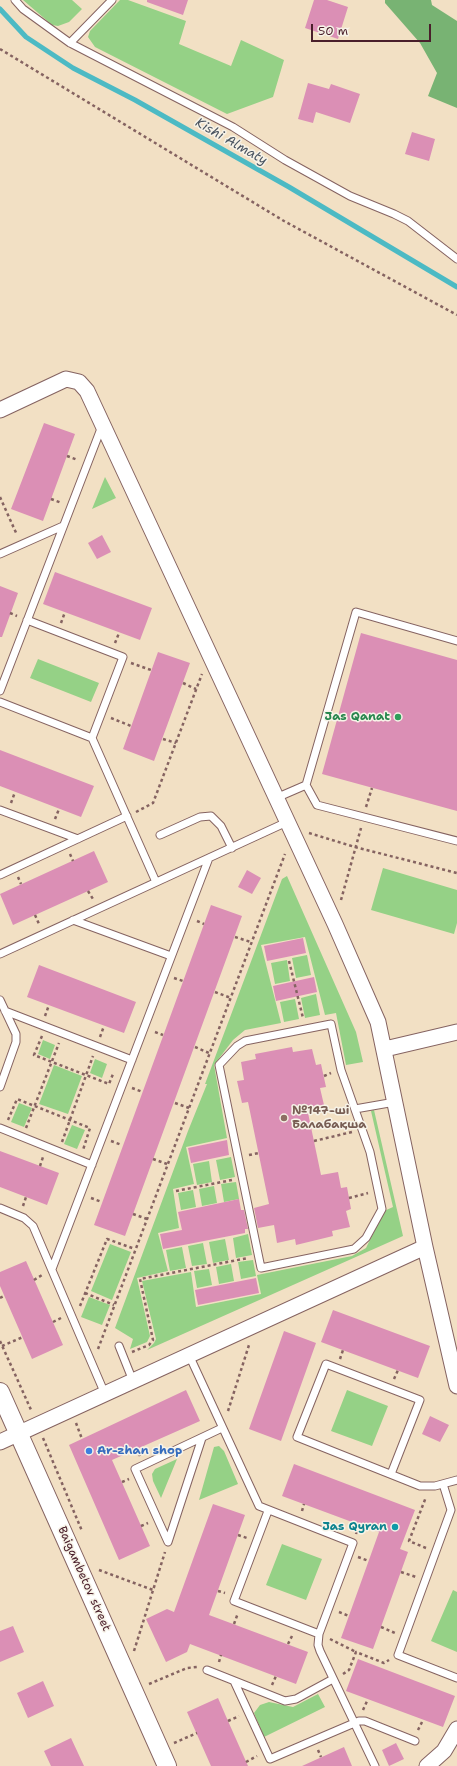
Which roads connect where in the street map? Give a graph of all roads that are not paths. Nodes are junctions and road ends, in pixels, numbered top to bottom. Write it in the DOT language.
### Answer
graph roads {
  1 [pos="15,0"];
  2 [pos="112,0"];
  3 [pos="70,43"];
  4 [pos="457,260"];
  5 [pos="0,410"];
  6 [pos="103,424"];
  7 [pos="64,526"];
  8 [pos="0,554"];
  9 [pos="27,620"];
  10 [pos="457,641"];
  11 [pos="0,691"];
  12 [pos="0,702"];
  13 [pos="92,738"];
  14 [pos="306,785"];
  15 [pos="276,798"];
  16 [pos="0,810"];
  17 [pos="127,816"];
  18 [pos="290,827"];
  19 [pos="160,835"];
  20 [pos="78,839"];
  21 [pos="457,841"];
  22 [pos="232,848"];
  23 [pos="209,858"];
  24 [pos="0,875"];
  25 [pos="156,882"];
  26 [pos="73,920"];
  27 [pos="0,954"];
  28 [pos="172,956"];
  29 [pos="0,1000"];
  30 [pos="5,1011"];
  31 [pos="457,1032"];
  32 [pos="384,1049"];
  33 [pos="132,1060"];
  34 [pos="0,1087"];
  35 [pos="395,1102"];
  36 [pos="355,1109"];
  37 [pos="2,1129"];
  38 [pos="92,1165"];
  39 [pos="0,1208"];
  40 [pos="425,1247"];
  41 [pos="52,1269"];
  42 [pos="119,1346"];
  43 [pos="189,1355"];
  44 [pos="133,1381"];
  45 [pos="457,1386"];
  46 [pos="0,1392"];
  47 [pos="104,1394"];
  48 [pos="222,1428"];
  49 [pos="19,1433"];
  50 [pos="202,1438"];
  51 [pos="0,1442"];
  52 [pos="390,1474"];
  53 [pos="457,1480"];
  54 [pos="443,1484"];
  55 [pos="268,1511"];
  56 [pos="319,1634"];
  57 [pos="207,1670"];
  58 [pos="457,1678"];
  59 [pos="333,1679"];
  60 [pos="234,1681"];
  61 [pos="354,1721"];
  62 [pos="457,1729"];
  63 [pos="414,1741"];
  64 [pos="167,1766"];
  65 [pos="376,1766"];
  66 [pos="427,1766"];
  1 -- 3 [label="lane"];
  2 -- 3 [label="lane"];
  3 -- 4 [label="lane"];
  5 -- 6 [label="street"];
  6 -- 7 [label="lane"];
  6 -- 15 [label="street"];
  7 -- 8 [label="lane"];
  7 -- 9 [label="lane"];
  9 -- 11 [label="lane"];
  9 -- 13 [label="lane"];
  10 -- 14 [label="lane"];
  12 -- 13 [label="lane"];
  13 -- 17 [label="lane"];
  14 -- 15 [label="lane"];
  14 -- 21 [label="lane"];
  15 -- 18 [label="street"];
  16 -- 20 [label="lane"];
  17 -- 20 [label="lane"];
  17 -- 25 [label="lane"];
  18 -- 22 [label="lane"];
  18 -- 32 [label="street"];
  19 -- 22 [label="lane"];
  20 -- 24 [label="lane"];
  22 -- 23 [label="lane"];
  23 -- 25 [label="lane"];
  23 -- 28 [label="lane"];
  25 -- 26 [label="lane"];
  26 -- 27 [label="lane"];
  26 -- 28 [label="lane"];
  28 -- 33 [label="lane"];
  29 -- 30 [label="lane"];
  30 -- 33 [label="lane"];
  30 -- 34 [label="lane"];
  31 -- 32 [label="street"];
  32 -- 35 [label="street"];
  33 -- 38 [label="lane"];
  35 -- 36 [label="lane"];
  35 -- 40 [label="street"];
  36 -- 36 [label="lane"];
  37 -- 38 [label="lane"];
  38 -- 41 [label="lane"];
  39 -- 41 [label="lane"];
  40 -- 43 [label="street"];
  40 -- 45 [label="street"];
  41 -- 47 [label="lane"];
  42 -- 44 [label="lane"];
  43 -- 44 [label="street"];
  43 -- 48 [label="lane"];
  44 -- 47 [label="street"];
  46 -- 49 [label="street, Baigambetov street"];
  47 -- 49 [label="street"];
  48 -- 50 [label="lane"];
  48 -- 55 [label="lane"];
  49 -- 51 [label="street"];
  49 -- 64 [label="street, Baigambetov street"];
  50 -- 50 [label="lane"];
  52 -- 52 [label="lane"];
  52 -- 54 [label="lane"];
  53 -- 54 [label="lane"];
  54 -- 58 [label="lane"];
  55 -- 56 [label="lane"];
  55 -- 56 [label="lane"];
  56 -- 59 [label="lane"];
  57 -- 60 [label="lane"];
  59 -- 60 [label="lane"];
  59 -- 61 [label="lane"];
  60 -- 61 [label="lane"];
  61 -- 63 [label="lane"];
  61 -- 65 [label="lane"];
  62 -- 66 [label="street"];
}
